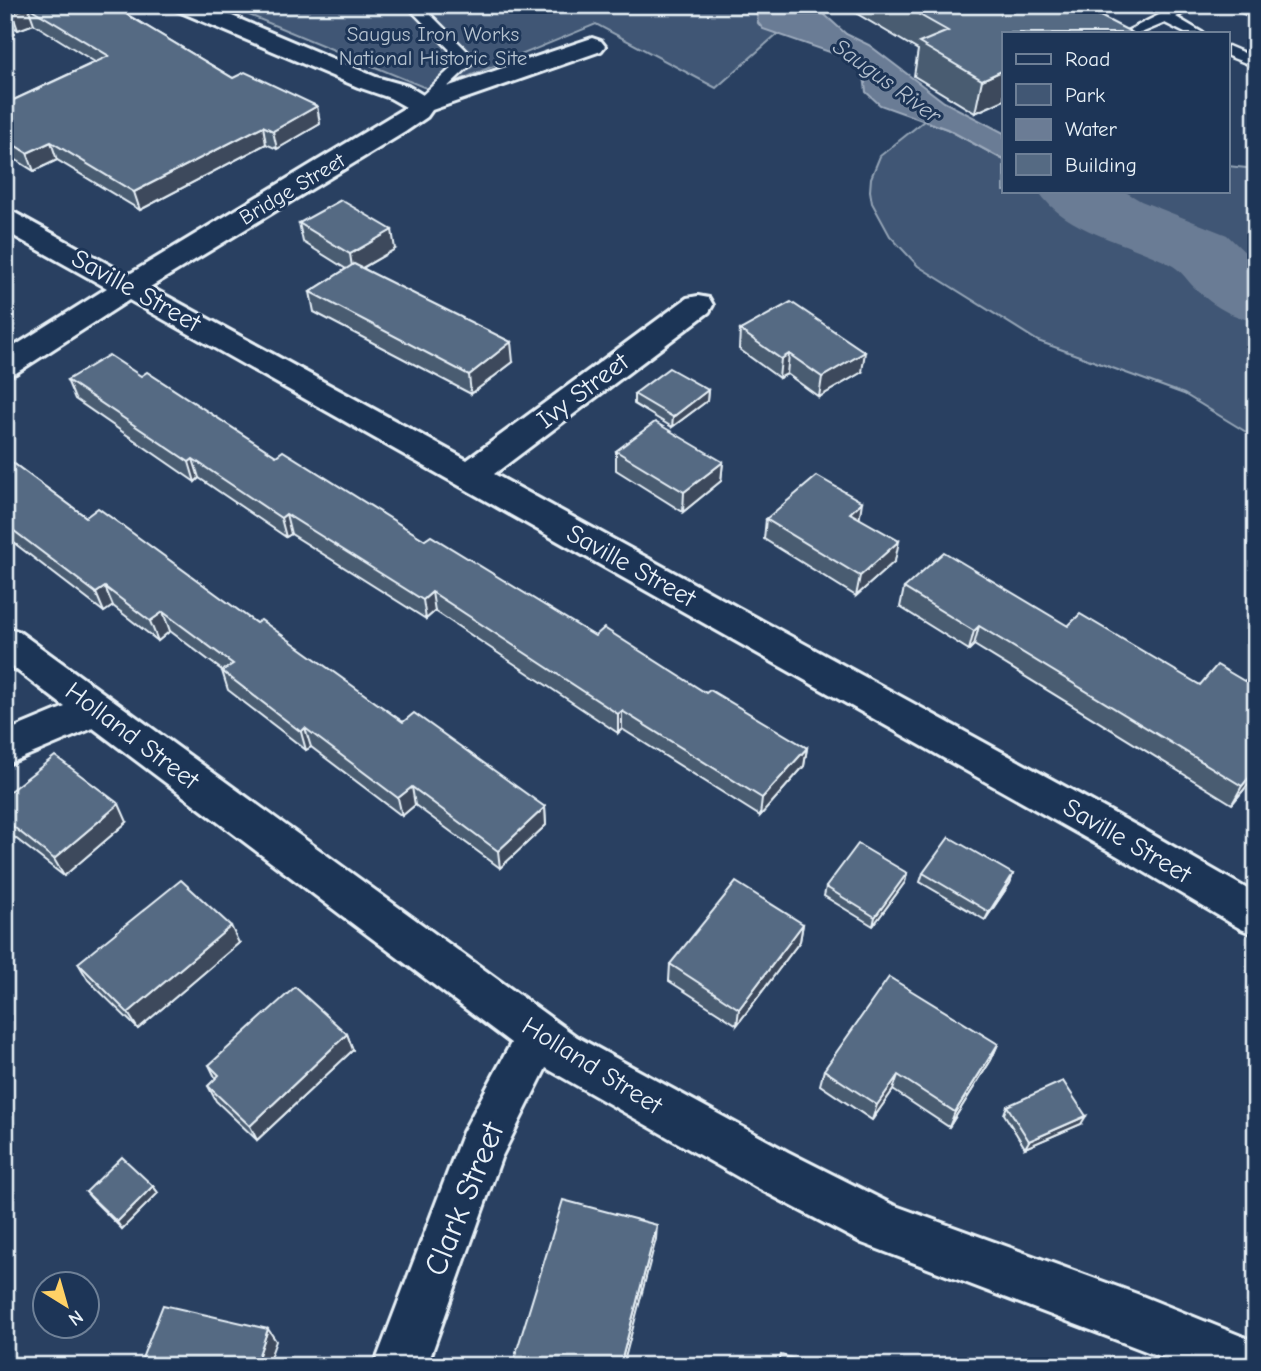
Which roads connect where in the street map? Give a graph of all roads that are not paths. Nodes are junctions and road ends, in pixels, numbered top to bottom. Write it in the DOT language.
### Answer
graph roads {
  1 [pos="185,5"];
  2 [pos="413,5"];
  3 [pos="1191,5"];
  4 [pos="1247,5"];
  5 [pos="1256,10"];
  6 [pos="1165,17"];
  7 [pos="1132,32"];
  8 [pos="1194,32"];
  9 [pos="592,46"];
  10 [pos="1230,51"];
  11 [pos="1254,63"];
  12 [pos="420,105"];
  13 [pos="5,219"];
  14 [pos="129,288"];
  15 [pos="698,305"];
  16 [pos="5,366"];
  17 [pos="469,476"];
  18 [pos="5,641"];
  19 [pos="97,710"];
  20 [pos="5,749"];
  21 [pos="1256,916"];
  22 [pos="540,1036"];
  23 [pos="400,1366"];
  24 [pos="1250,1366"];
  1 -- 12 [label="street"];
  2 -- 12 [label="lane"];
  3 -- 6 [label="lane"];
  4 -- 5 [label="street"];
  6 -- 7 [label="lane"];
  6 -- 8 [label="lane"];
  9 -- 12 [label="street, Bridge Street"];
  10 -- 11 [label="lane"];
  12 -- 14 [label="street, Bridge Street"];
  13 -- 14 [label="street, Saville Street"];
  14 -- 16 [label="street, Bridge Street"];
  14 -- 17 [label="street, Saville Street"];
  15 -- 17 [label="street, Ivy Street"];
  17 -- 21 [label="street, Saville Street"];
  18 -- 19 [label="street, Holland Street"];
  19 -- 20 [label="street"];
  19 -- 22 [label="street, Holland Street"];
  22 -- 23 [label="street, Clark Street"];
  22 -- 24 [label="street, Holland Street"];
}
